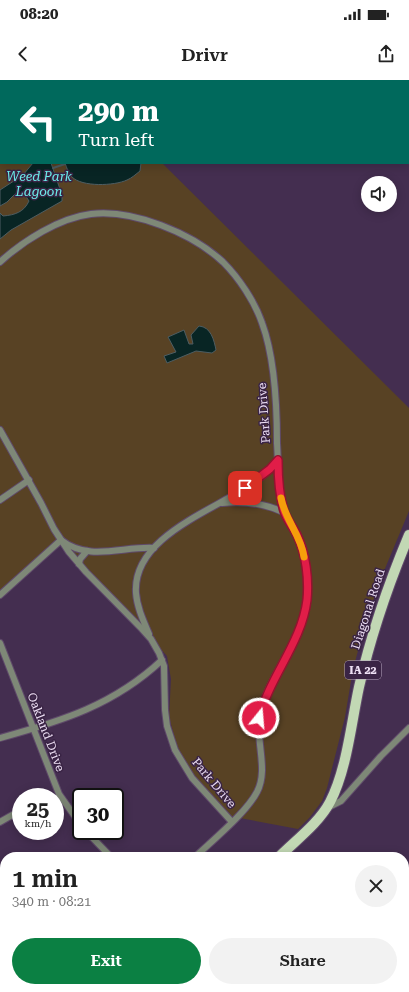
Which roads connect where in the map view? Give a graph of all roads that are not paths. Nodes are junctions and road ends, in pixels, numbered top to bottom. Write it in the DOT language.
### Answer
graph roads {
  1 [pos="0,262"];
  2 [pos="0,430"];
  3 [pos="278,460"];
  4 [pos="29,480"];
  5 [pos="0,500"];
  6 [pos="218,504"];
  7 [pos="285,513"];
  8 [pos="409,535"];
  9 [pos="61,540"];
  10 [pos="154,548"];
  11 [pos="87,550"];
  12 [pos="79,564"];
  13 [pos="2,594"];
  14 [pos="151,639"];
  15 [pos="0,642"];
  16 [pos="162,660"];
  17 [pos="409,728"];
  18 [pos="34,729"];
  19 [pos="0,738"];
  20 [pos="56,788"];
  21 [pos="64,802"];
  22 [pos="327,808"];
  23 [pos="72,813"];
  24 [pos="12,815"];
  25 [pos="0,822"];
  26 [pos="232,822"];
  27 [pos="95,840"];
  28 [pos="106,852"];
  29 [pos="200,852"];
  30 [pos="284,852"];
  1 -- 3 [label="street, Park Drive"];
  2 -- 4 [label="street, Park Drive"];
  3 -- 6 [label="street"];
  3 -- 7 [label="street, Park Drive"];
  4 -- 5 [label="street"];
  4 -- 9 [label="street, Park Drive"];
  6 -- 7 [label="street"];
  6 -- 10 [label="street"];
  7 -- 26 [label="street, Park Drive"];
  8 -- 22 [label="main road, Diagonal Road / IA 22"];
  9 -- 11 [label="street"];
  9 -- 12 [label="street, Park Drive"];
  9 -- 13 [label="street"];
  10 -- 11 [label="street"];
  10 -- 14 [label="street"];
  11 -- 12 [label="street"];
  12 -- 14 [label="street, Park Drive"];
  14 -- 16 [label="street, Park Drive"];
  15 -- 18 [label="street, Oakland Drive"];
  16 -- 18 [label="street"];
  16 -- 26 [label="street, Park Drive"];
  17 -- 22 [label="street"];
  18 -- 19 [label="street"];
  18 -- 20 [label="street, Oakland Drive"];
  21 -- 23 [label="street, Oakland Drive"];
  22 -- 30 [label="main road, IA 22"];
  24 -- 25 [label="street"];
  26 -- 29 [label="street, Park Drive"];
  27 -- 28 [label="street"];
}
